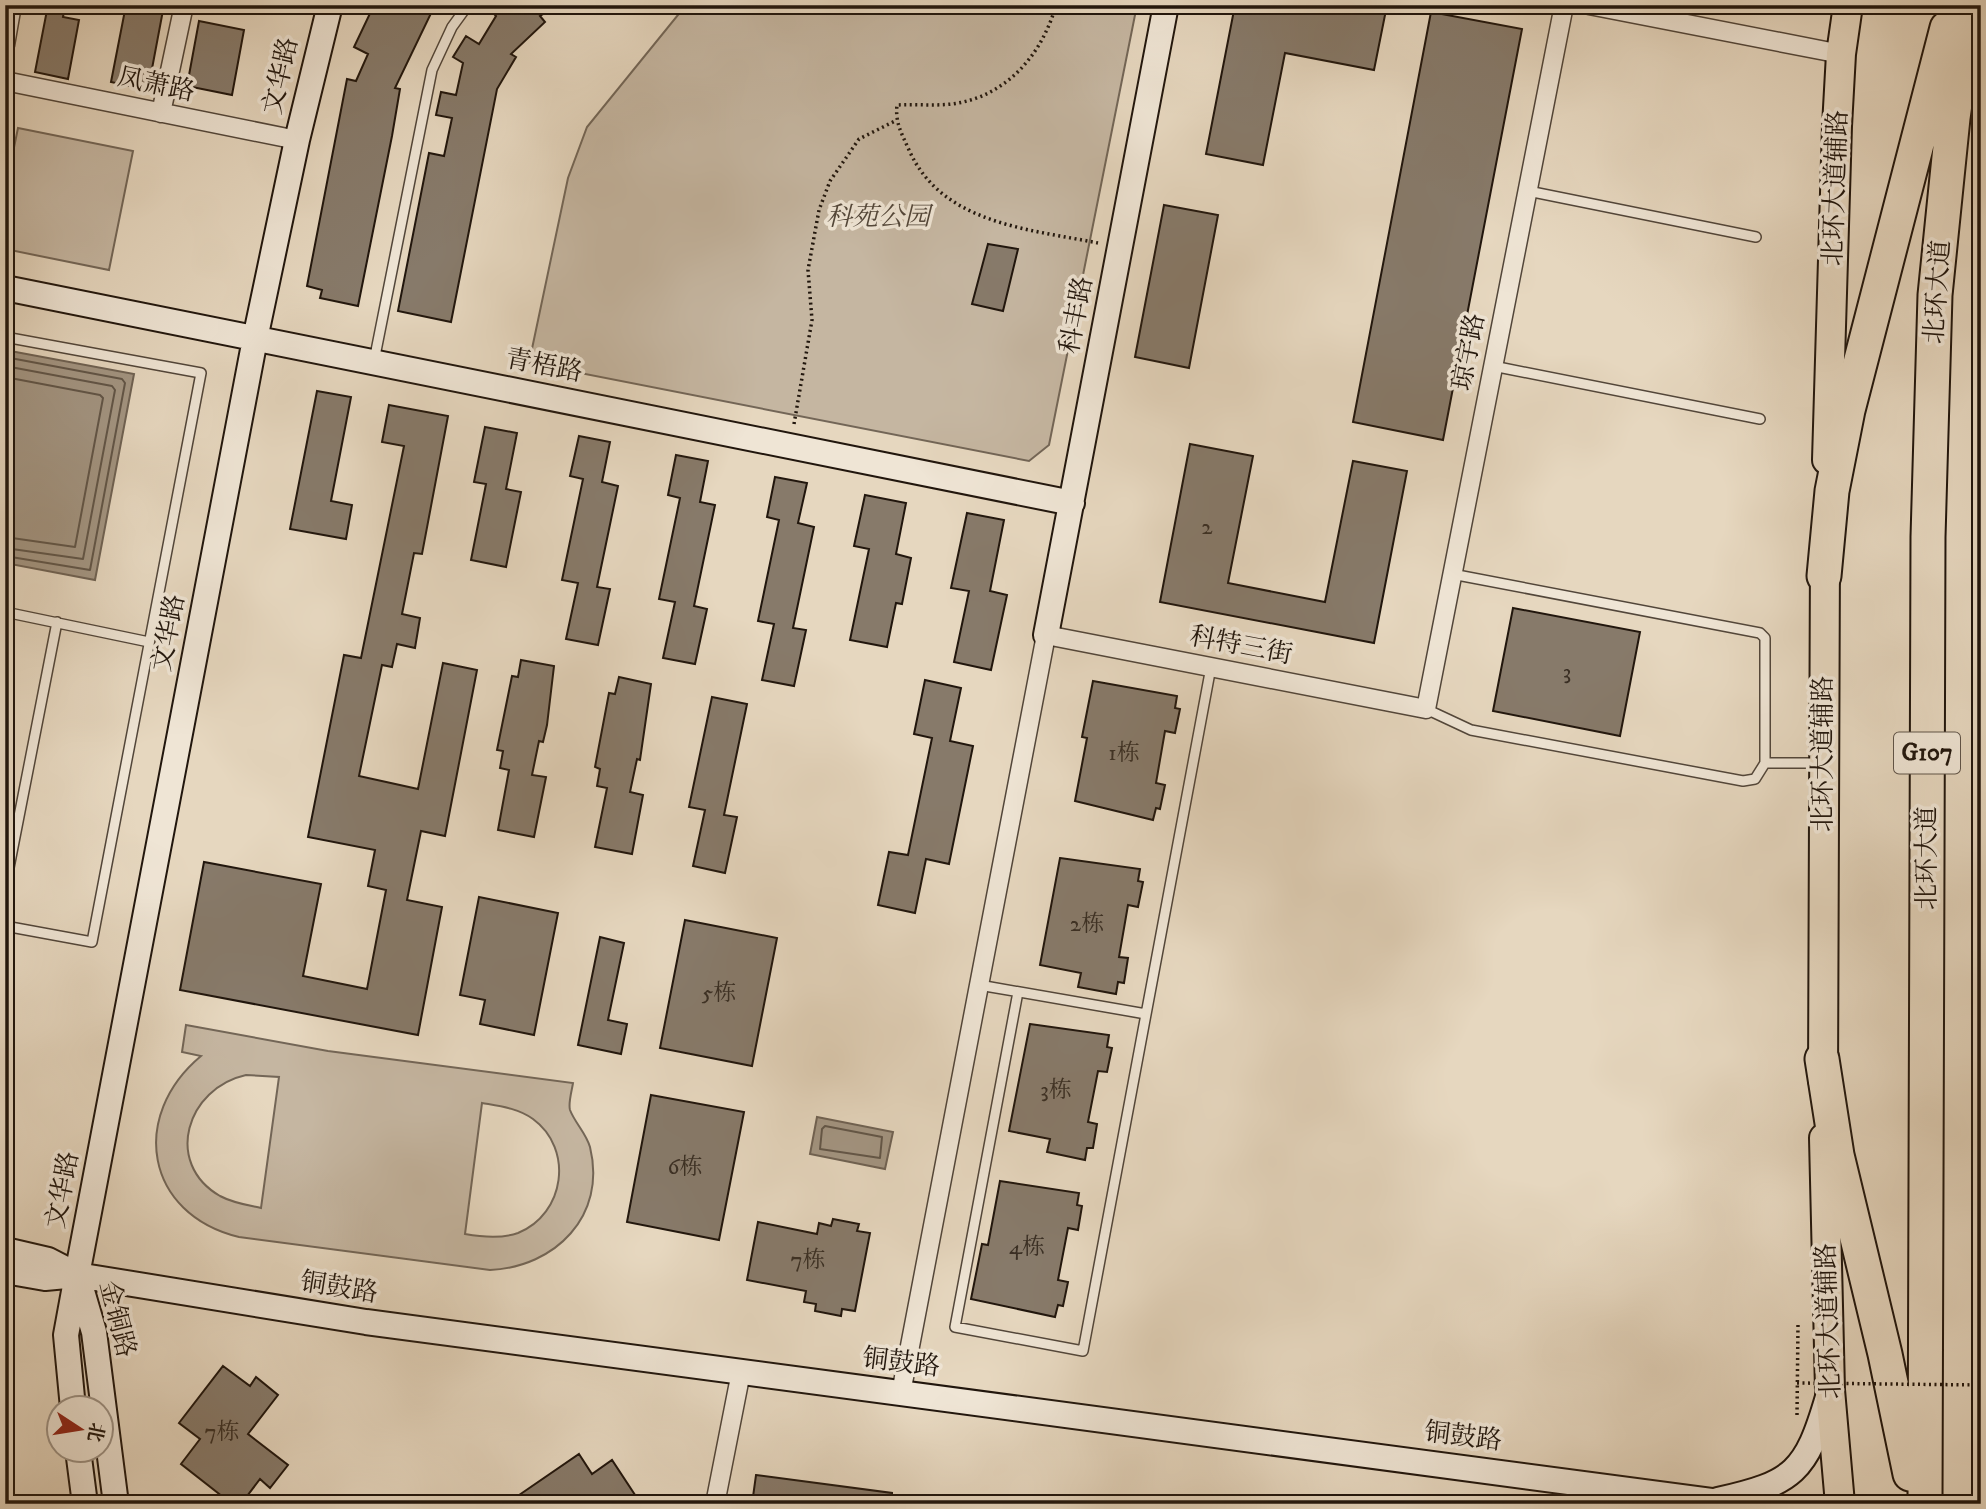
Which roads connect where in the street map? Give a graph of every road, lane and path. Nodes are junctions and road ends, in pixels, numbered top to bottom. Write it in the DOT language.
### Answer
graph roads {
  1 [pos="12,5"];
  2 [pos="184,5"];
  3 [pos="330,5"];
  4 [pos="468,5"];
  5 [pos="1056,5"];
  6 [pos="1166,5"];
  7 [pos="1564,5"];
  8 [pos="1589,5"];
  9 [pos="1848,5"];
  10 [pos="1953,5"];
  11 [pos="1969,5"];
  12 [pos="5,46"];
  13 [pos="1841,54"];
  14 [pos="5,81"];
  15 [pos="161,113"];
  16 [pos="895,121"];
  17 [pos="297,140"];
  18 [pos="1528,191"];
  19 [pos="1756,237"];
  20 [pos="1100,244"];
  21 [pos="5,289"];
  22 [pos="5,337"];
  23 [pos="255,339"];
  24 [pos="374,362"];
  25 [pos="1493,366"];
  26 [pos="1760,419"];
  27 [pos="794,424"];
  28 [pos="1072,503"];
  29 [pos="1452,574"];
  30 [pos="1824,576"];
  31 [pos="5,612"];
  32 [pos="57,622"];
  33 [pos="1046,635"];
  34 [pos="149,642"];
  35 [pos="1211,667"];
  36 [pos="1426,709"];
  37 [pos="1824,763"];
  38 [pos="1765,764"];
  39 [pos="5,888"];
  40 [pos="5,926"];
  41 [pos="979,985"];
  42 [pos="1018,992"];
  43 [pos="1146,1014"];
  44 [pos="1822,1059"];
  45 [pos="5,1250"];
  46 [pos="5,1271"];
  47 [pos="77,1275"];
  48 [pos="1798,1325"];
  49 [pos="741,1373"];
  50 [pos="1981,1385"];
  51 [pos="1830,1390"];
  52 [pos="901,1393"];
  53 [pos="72,1394"];
  54 [pos="80,1464"];
  55 [pos="1726,1502"];
  56 [pos="85,1504"];
  57 [pos="116,1504"];
  58 [pos="715,1504"];
  59 [pos="1840,1504"];
  60 [pos="1915,1504"];
  61 [pos="1925,1504"];
  1 -- 12 [label="street"];
  2 -- 15 [label="street"];
  3 -- 17 [label="street, 文华路"];
  4 -- 24 [label="lane"];
  5 -- 16 [label="path"];
  6 -- 28 [label="street, 科丰路"];
  7 -- 18 [label="street, 琼宇路"];
  8 -- 13 [label="street"];
  9 -- 13 [label="main road, 北环大道辅路"];
  10 -- 30 [label="highway"];
  11 -- 61 [label="highway, 北环大道 / G107"];
  13 -- 30 [label="main road, 北环大道辅路"];
  14 -- 15 [label="street, 凤萧路"];
  15 -- 17 [label="street, 凤萧路"];
  16 -- 20 [label="path"];
  16 -- 27 [label="path"];
  17 -- 23 [label="street, 文华路"];
  18 -- 19 [label="lane"];
  18 -- 25 [label="street, 琼宇路"];
  21 -- 23 [label="street, 青梧路"];
  22 -- 34 [label="lane"];
  23 -- 24 [label="street, 青梧路"];
  23 -- 47 [label="street, 文华路"];
  24 -- 28 [label="street, 青梧路"];
  25 -- 26 [label="lane"];
  25 -- 29 [label="street, 琼宇路"];
  28 -- 33 [label="street, 科丰路"];
  29 -- 36 [label="street, 琼宇路"];
  29 -- 38 [label="lane"];
  30 -- 37 [label="main road, 北环大道辅路"];
  31 -- 32 [label="lane"];
  32 -- 34 [label="lane"];
  32 -- 39 [label="lane"];
  33 -- 35 [label="street, 科特三街"];
  33 -- 41 [label="street"];
  34 -- 40 [label="lane"];
  35 -- 36 [label="street, 科特三街"];
  35 -- 43 [label="lane"];
  36 -- 38 [label="lane"];
  37 -- 38 [label="lane"];
  37 -- 44 [label="main road, 北环大道辅路"];
  41 -- 42 [label="lane"];
  41 -- 52 [label="street"];
  42 -- 43 [label="lane"];
  42 -- 43 [label="lane"];
  44 -- 51 [label="main road, 北环大道辅路"];
  44 -- 60 [label="highway"];
  45 -- 47 [label="street, 铜鼓路"];
  46 -- 47 [label="street, 铜鼓路"];
  47 -- 49 [label="street, 铜鼓路"];
  47 -- 53 [label="street, 金铜路"];
  47 -- 57 [label="street, 金铜路"];
  48 -- 50 [label="path, bridge"];
  49 -- 52 [label="street, 铜鼓路"];
  49 -- 58 [label="street"];
  51 -- 55 [label="street"];
  51 -- 59 [label="main road, 北环大道辅路"];
  52 -- 55 [label="street, 铜鼓路"];
  54 -- 56 [label="street"];
}
